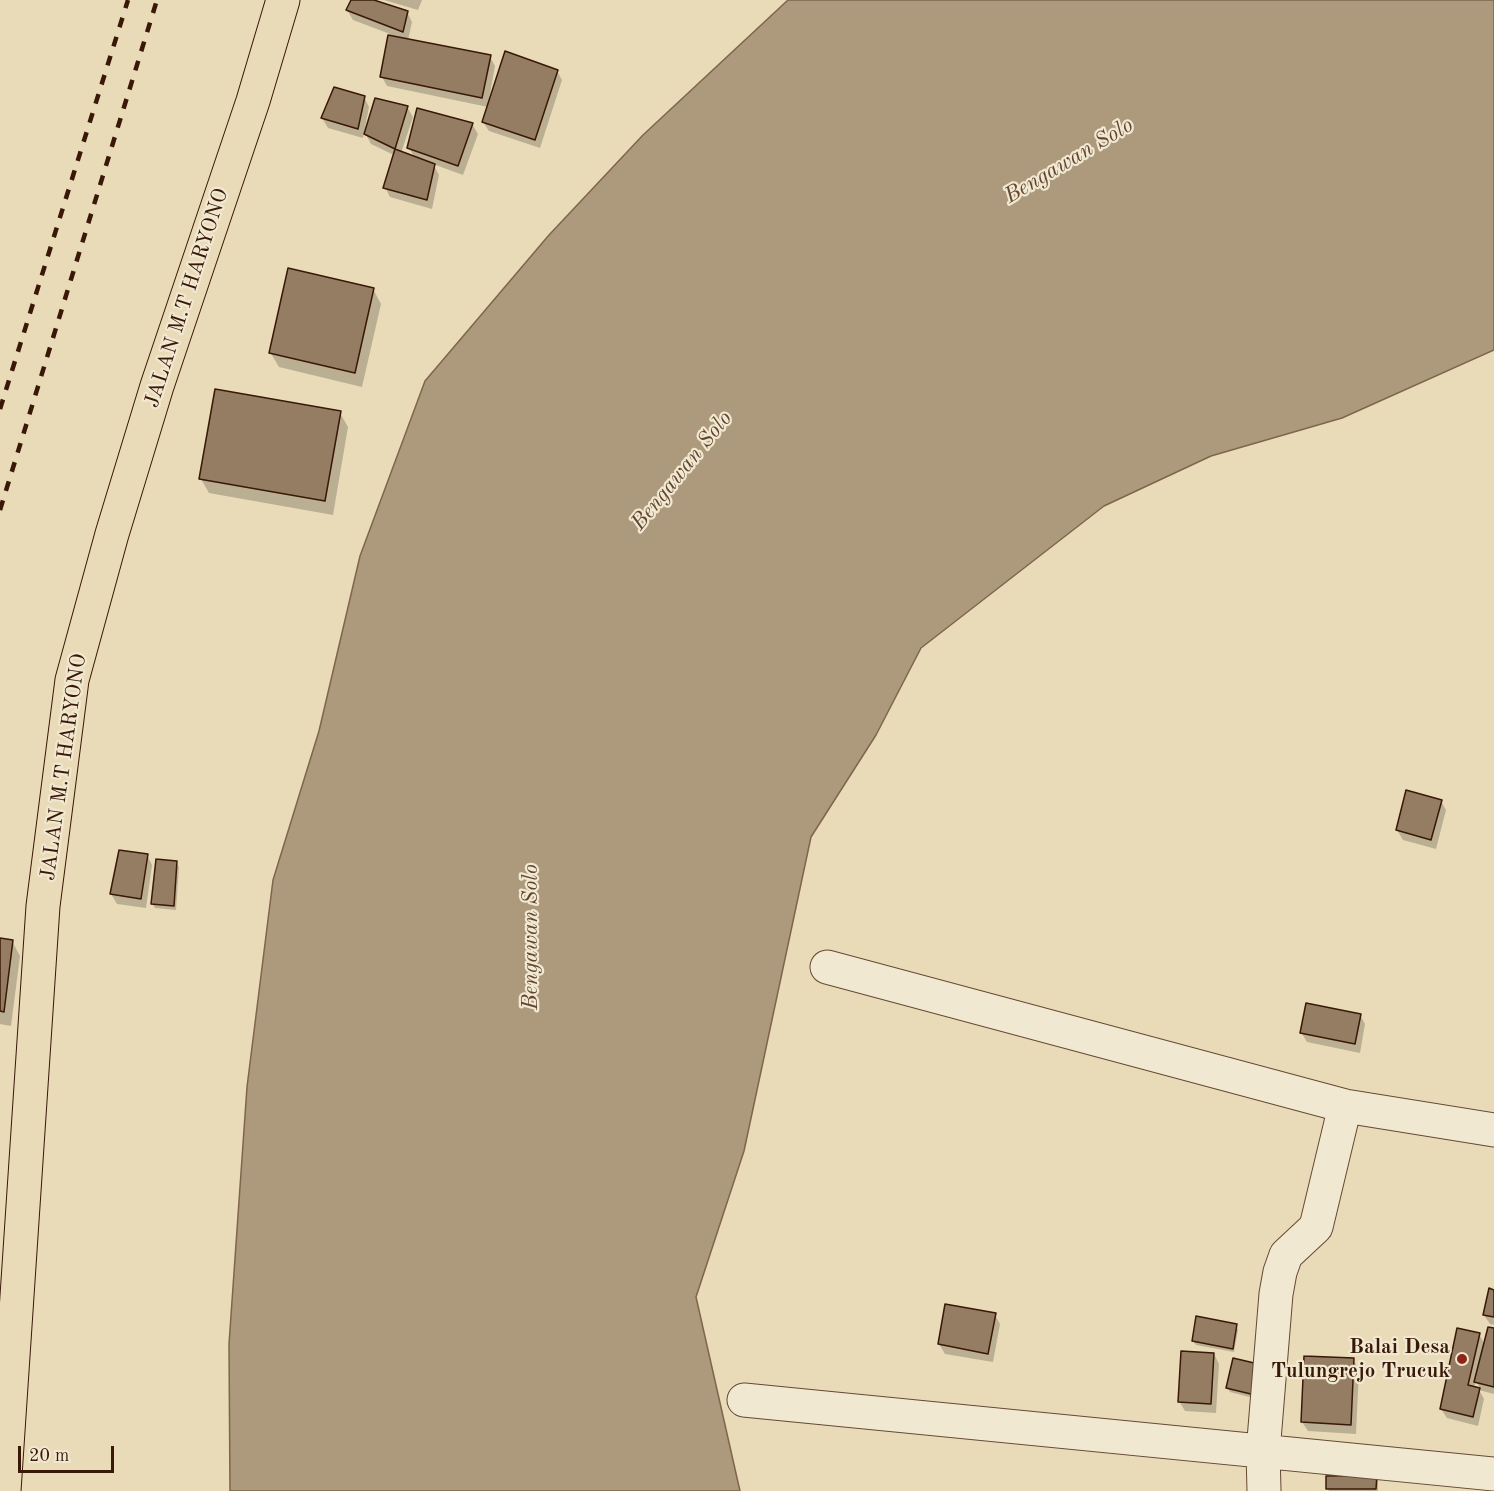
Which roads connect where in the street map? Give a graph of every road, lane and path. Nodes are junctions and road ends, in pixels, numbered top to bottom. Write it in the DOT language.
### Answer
graph roads {
  1 [pos="283,0"];
  2 [pos="827,967"];
  3 [pos="1345,1106"];
  4 [pos="1494,1130"];
  5 [pos="744,1400"];
  6 [pos="1263,1452"];
  7 [pos="1494,1474"];
  8 [pos="4,1491"];
  9 [pos="1264,1491"];
  1 -- 8 [label="highway, JALAN M.T HARYONO"];
  2 -- 3 [label="street"];
  3 -- 4 [label="street"];
  3 -- 6 [label="street"];
  5 -- 6 [label="street"];
  6 -- 7 [label="street"];
  6 -- 9 [label="street"];
}
